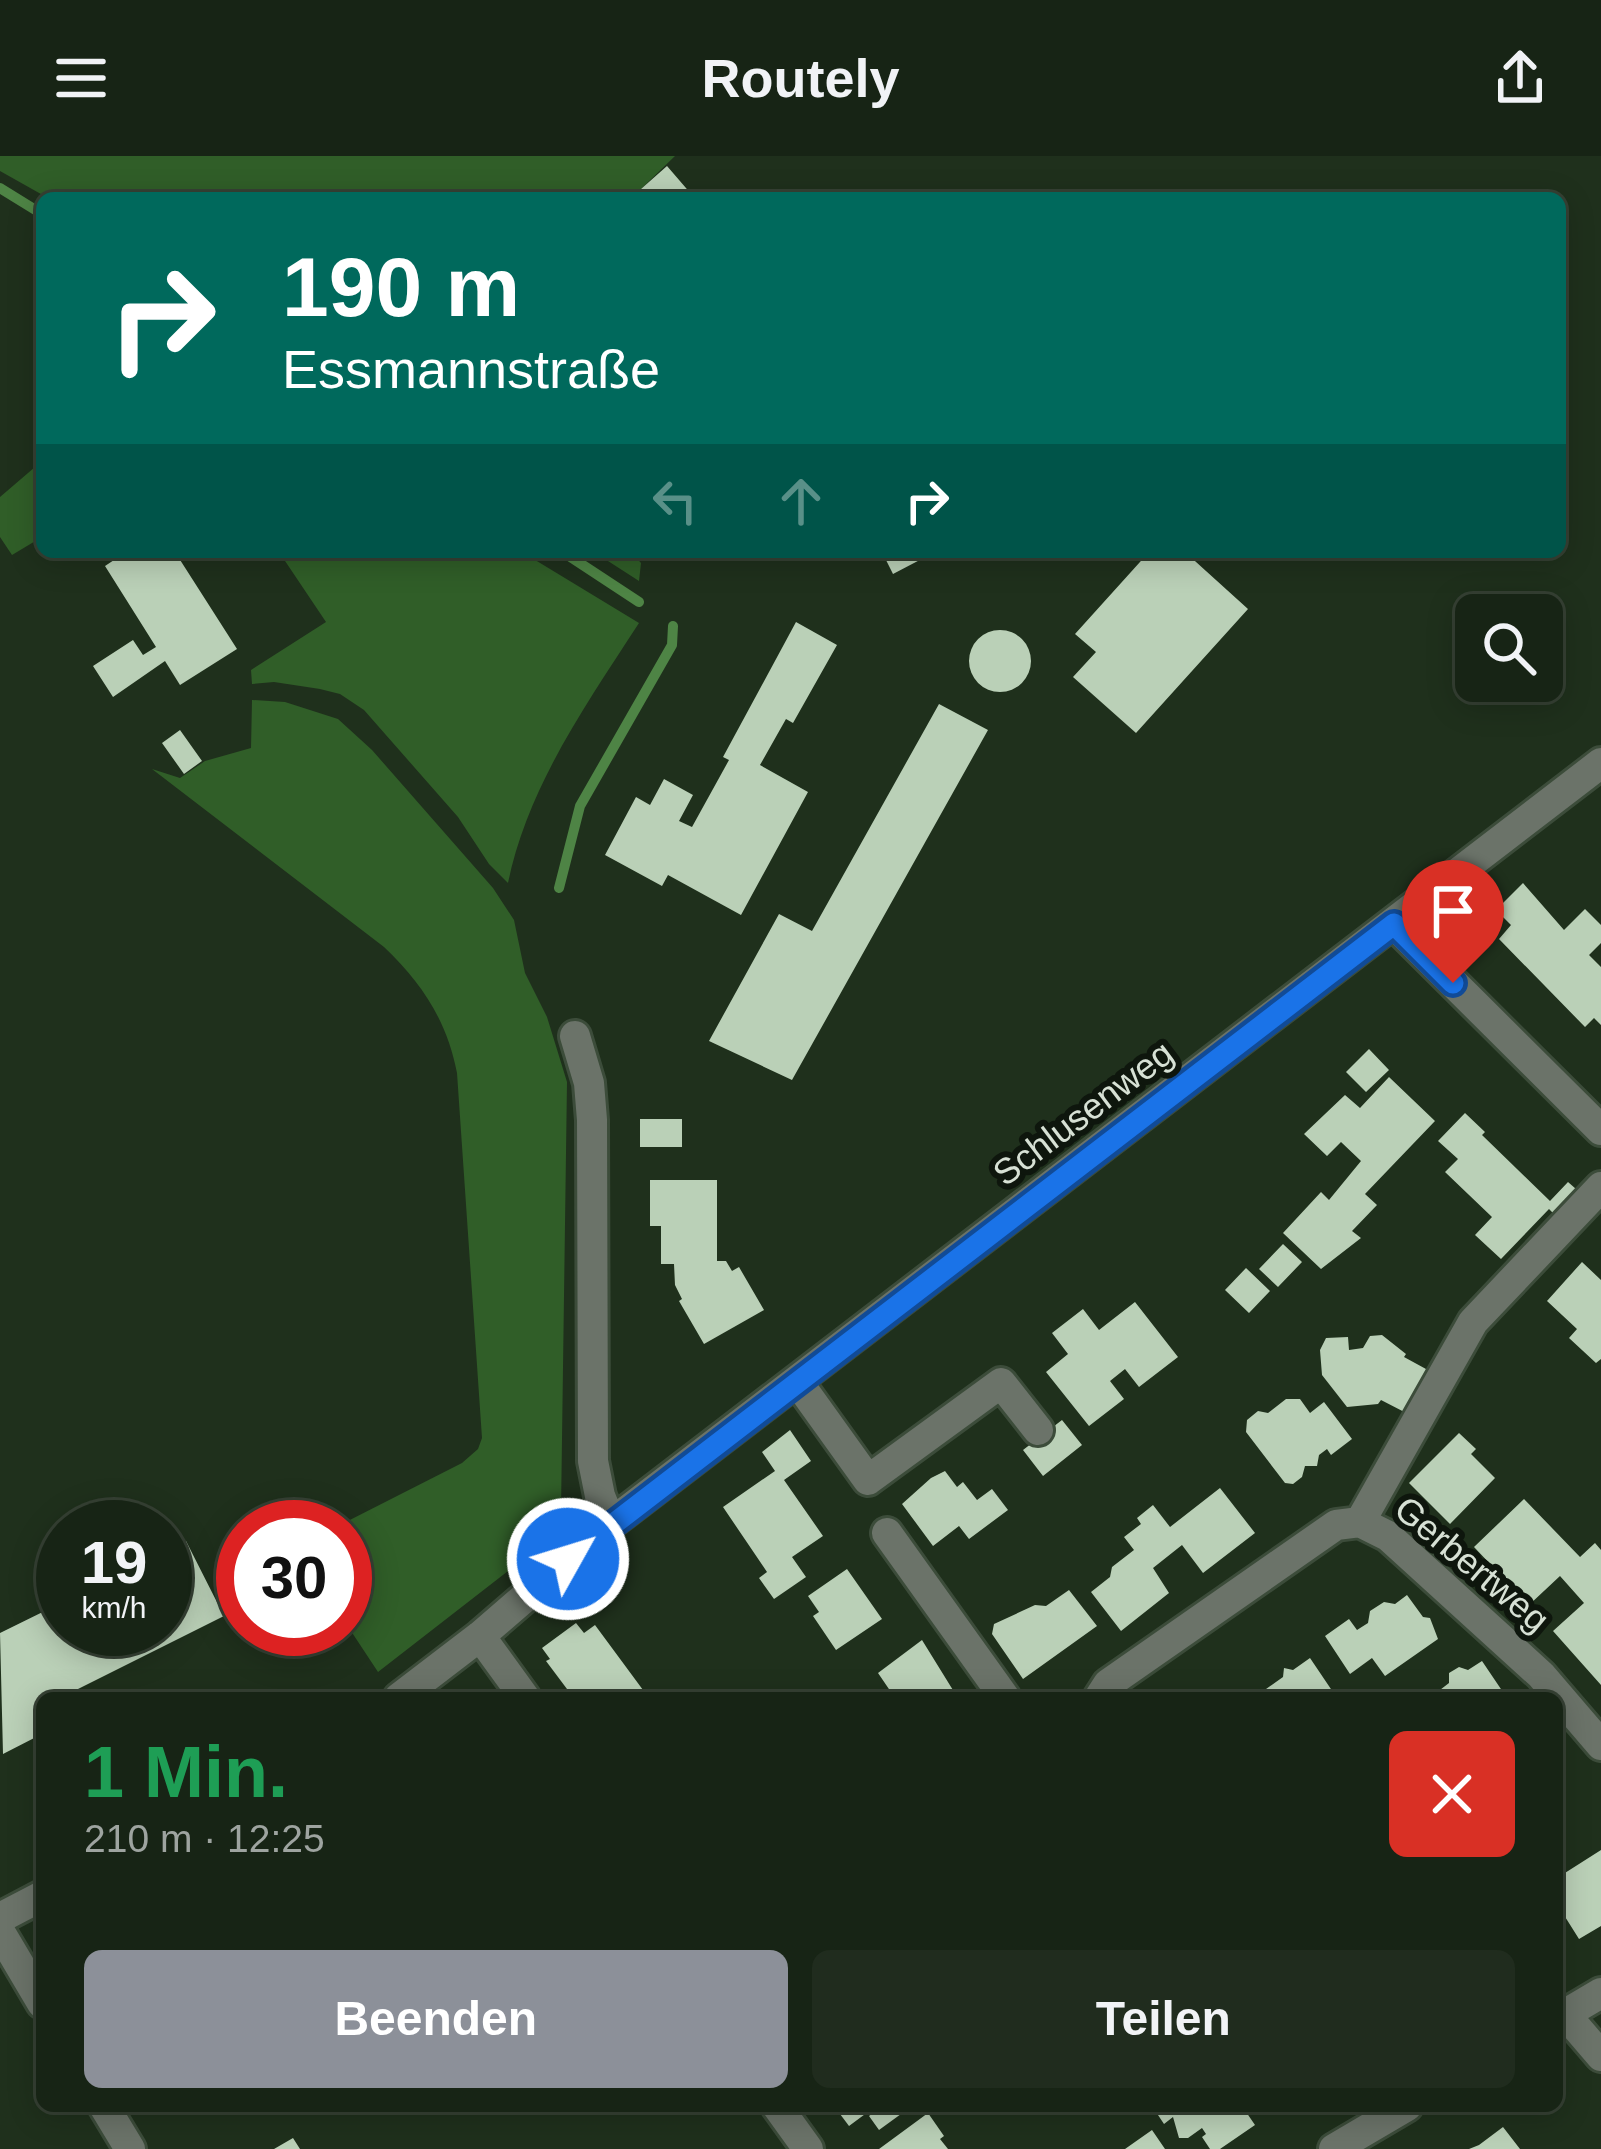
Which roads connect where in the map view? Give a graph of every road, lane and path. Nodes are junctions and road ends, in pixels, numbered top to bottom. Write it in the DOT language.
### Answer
graph roads {
  1 [pos="1601,763"];
  2 [pos="1394,924"];
  3 [pos="575,1036"];
  4 [pos="1601,1130"];
  5 [pos="1601,1186"];
  6 [pos="797,1381"];
  7 [pos="1038,1430"];
  8 [pos="1360,1522"];
  9 [pos="611,1523"];
  10 [pos="887,1533"];
  11 [pos="480,1636"];
  12 [pos="407,1692"];
  13 [pos="521,1692"];
  14 [pos="1001,1692"];
  15 [pos="1103,1692"];
  16 [pos="1556,1692"];
  17 [pos="1563,1701"];
  18 [pos="1601,1745"];
  19 [pos="36,1898"];
  20 [pos="0,1918"];
  21 [pos="0,1933"];
  22 [pos="36,1992"];
  23 [pos="1601,1993"];
  24 [pos="1563,2015"];
  25 [pos="1563,2018"];
  26 [pos="1601,2056"];
  27 [pos="108,2112"];
  28 [pos="781,2112"];
  29 [pos="1359,2118"];
  30 [pos="130,2149"];
  31 [pos="808,2149"];
  32 [pos="1334,2149"];
  1 -- 2 [label="street, Schlusenweg"];
  2 -- 4 [label="street"];
  2 -- 6 [label="street, Schlusenweg"];
  3 -- 9 [label="street"];
  5 -- 8 [label="street"];
  6 -- 7 [label="street"];
  6 -- 9 [label="street, Schlusenweg"];
  8 -- 15 [label="street, Gerbertweg"];
  8 -- 16 [label="street, Gerbertweg"];
  9 -- 11 [label="street, Schlusenweg"];
  10 -- 14 [label="street"];
  11 -- 12 [label="street, Schlusenweg"];
  11 -- 13 [label="street"];
  17 -- 18 [label="street, Gerbertweg"];
  19 -- 20 [label="street"];
  21 -- 22 [label="street"];
  23 -- 24 [label="street"];
  25 -- 26 [label="street"];
  27 -- 30 [label="street"];
  28 -- 31 [label="street"];
  29 -- 32 [label="street"];
}
